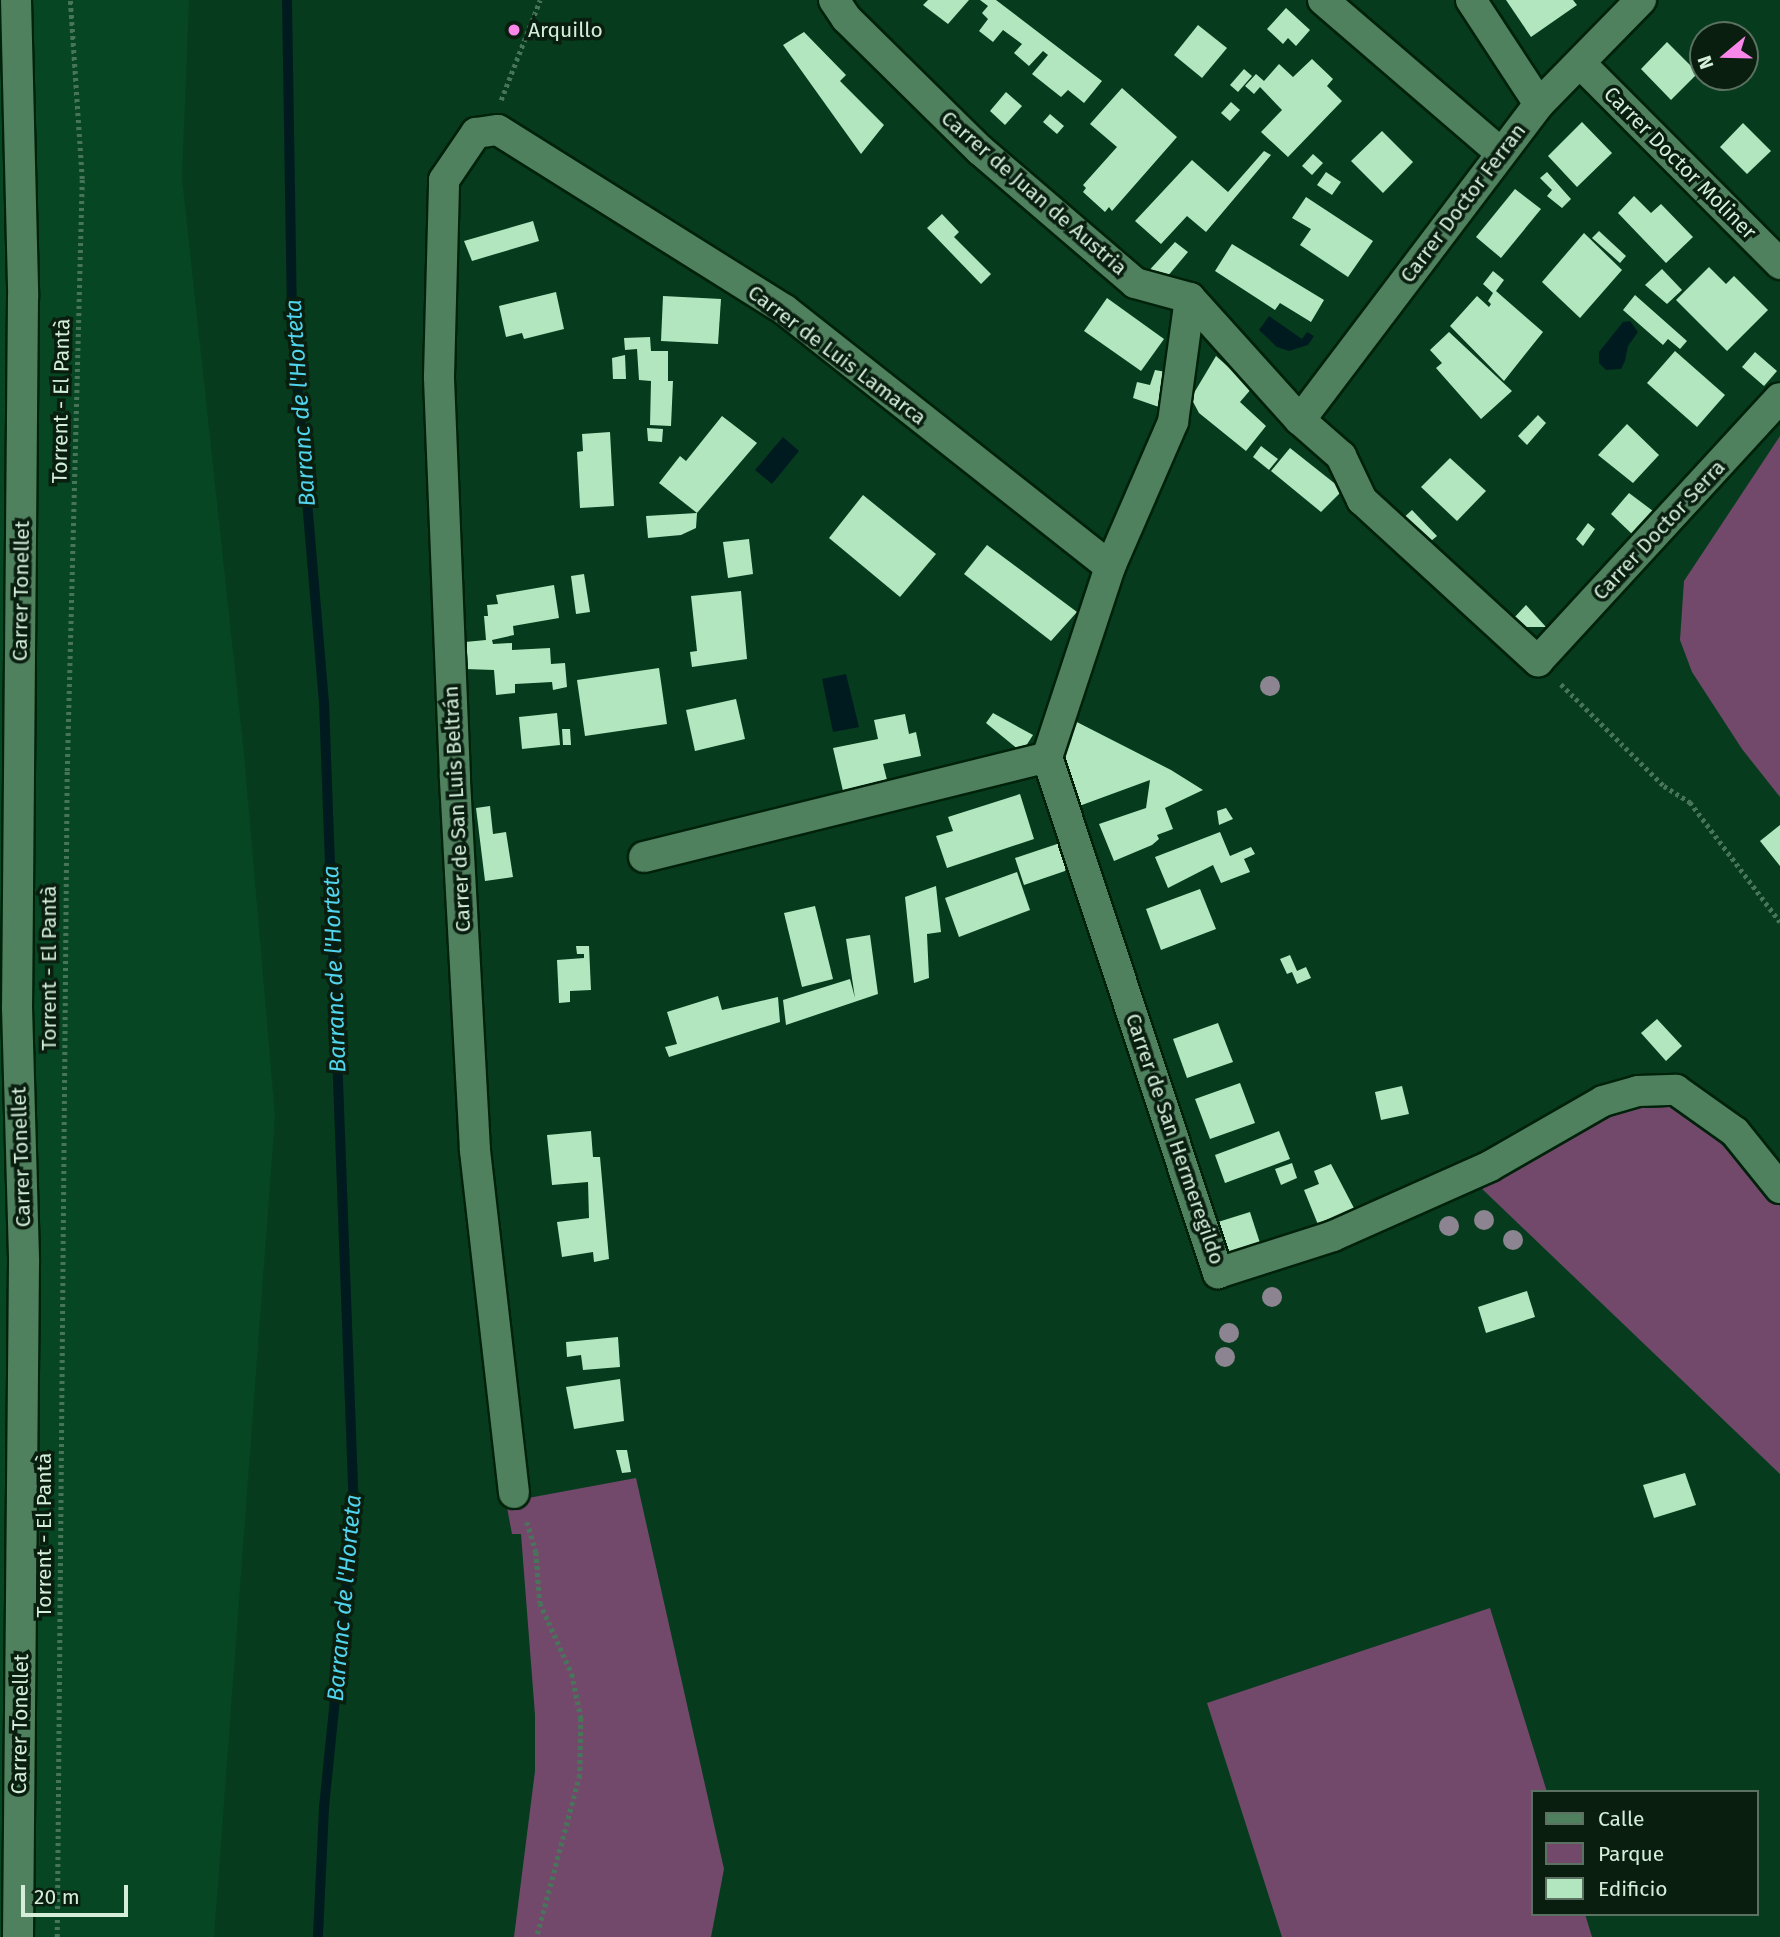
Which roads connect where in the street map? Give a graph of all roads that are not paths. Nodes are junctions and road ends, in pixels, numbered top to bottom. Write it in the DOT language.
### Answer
graph roads {
  1 [pos="16,0"];
  2 [pos="834,0"];
  3 [pos="1323,0"];
  4 [pos="1471,0"];
  5 [pos="1641,0"];
  6 [pos="1580,63"];
  7 [pos="1539,104"];
  8 [pos="484,132"];
  9 [pos="1500,152"];
  10 [pos="1780,264"];
  11 [pos="1190,298"];
  12 [pos="1780,398"];
  13 [pos="1300,419"];
  14 [pos="1110,567"];
  15 [pos="1047,757"];
  16 [pos="644,857"];
  17 [pos="10,1110"];
  18 [pos="1780,1188"];
  19 [pos="514,1493"];
  20 [pos="18,1937"];
  1 -- 17 [label="street, Carrer Tonellet"];
  2 -- 11 [label="street, Carrer de Juan de Austria"];
  3 -- 9 [label="street"];
  4 -- 7 [label="street"];
  5 -- 6 [label="street, Carrer Doctor Ferran"];
  6 -- 7 [label="street, Carrer Doctor Ferran"];
  6 -- 10 [label="street, Carrer Doctor Moliner"];
  7 -- 9 [label="street, Carrer Doctor Ferran"];
  8 -- 14 [label="street, Carrer de Luis Lamarca"];
  8 -- 19 [label="street, Carrer de San Luis Beltrán"];
  9 -- 13 [label="street, Carrer Doctor Ferran"];
  11 -- 13 [label="street"];
  11 -- 14 [label="street"];
  12 -- 13 [label="street, Carrer Doctor Serra"];
  14 -- 15 [label="street"];
  15 -- 16 [label="street"];
  15 -- 18 [label="street, Carrer de San Hermeregildo"];
  17 -- 20 [label="street, Carrer Tonellet"];
}
